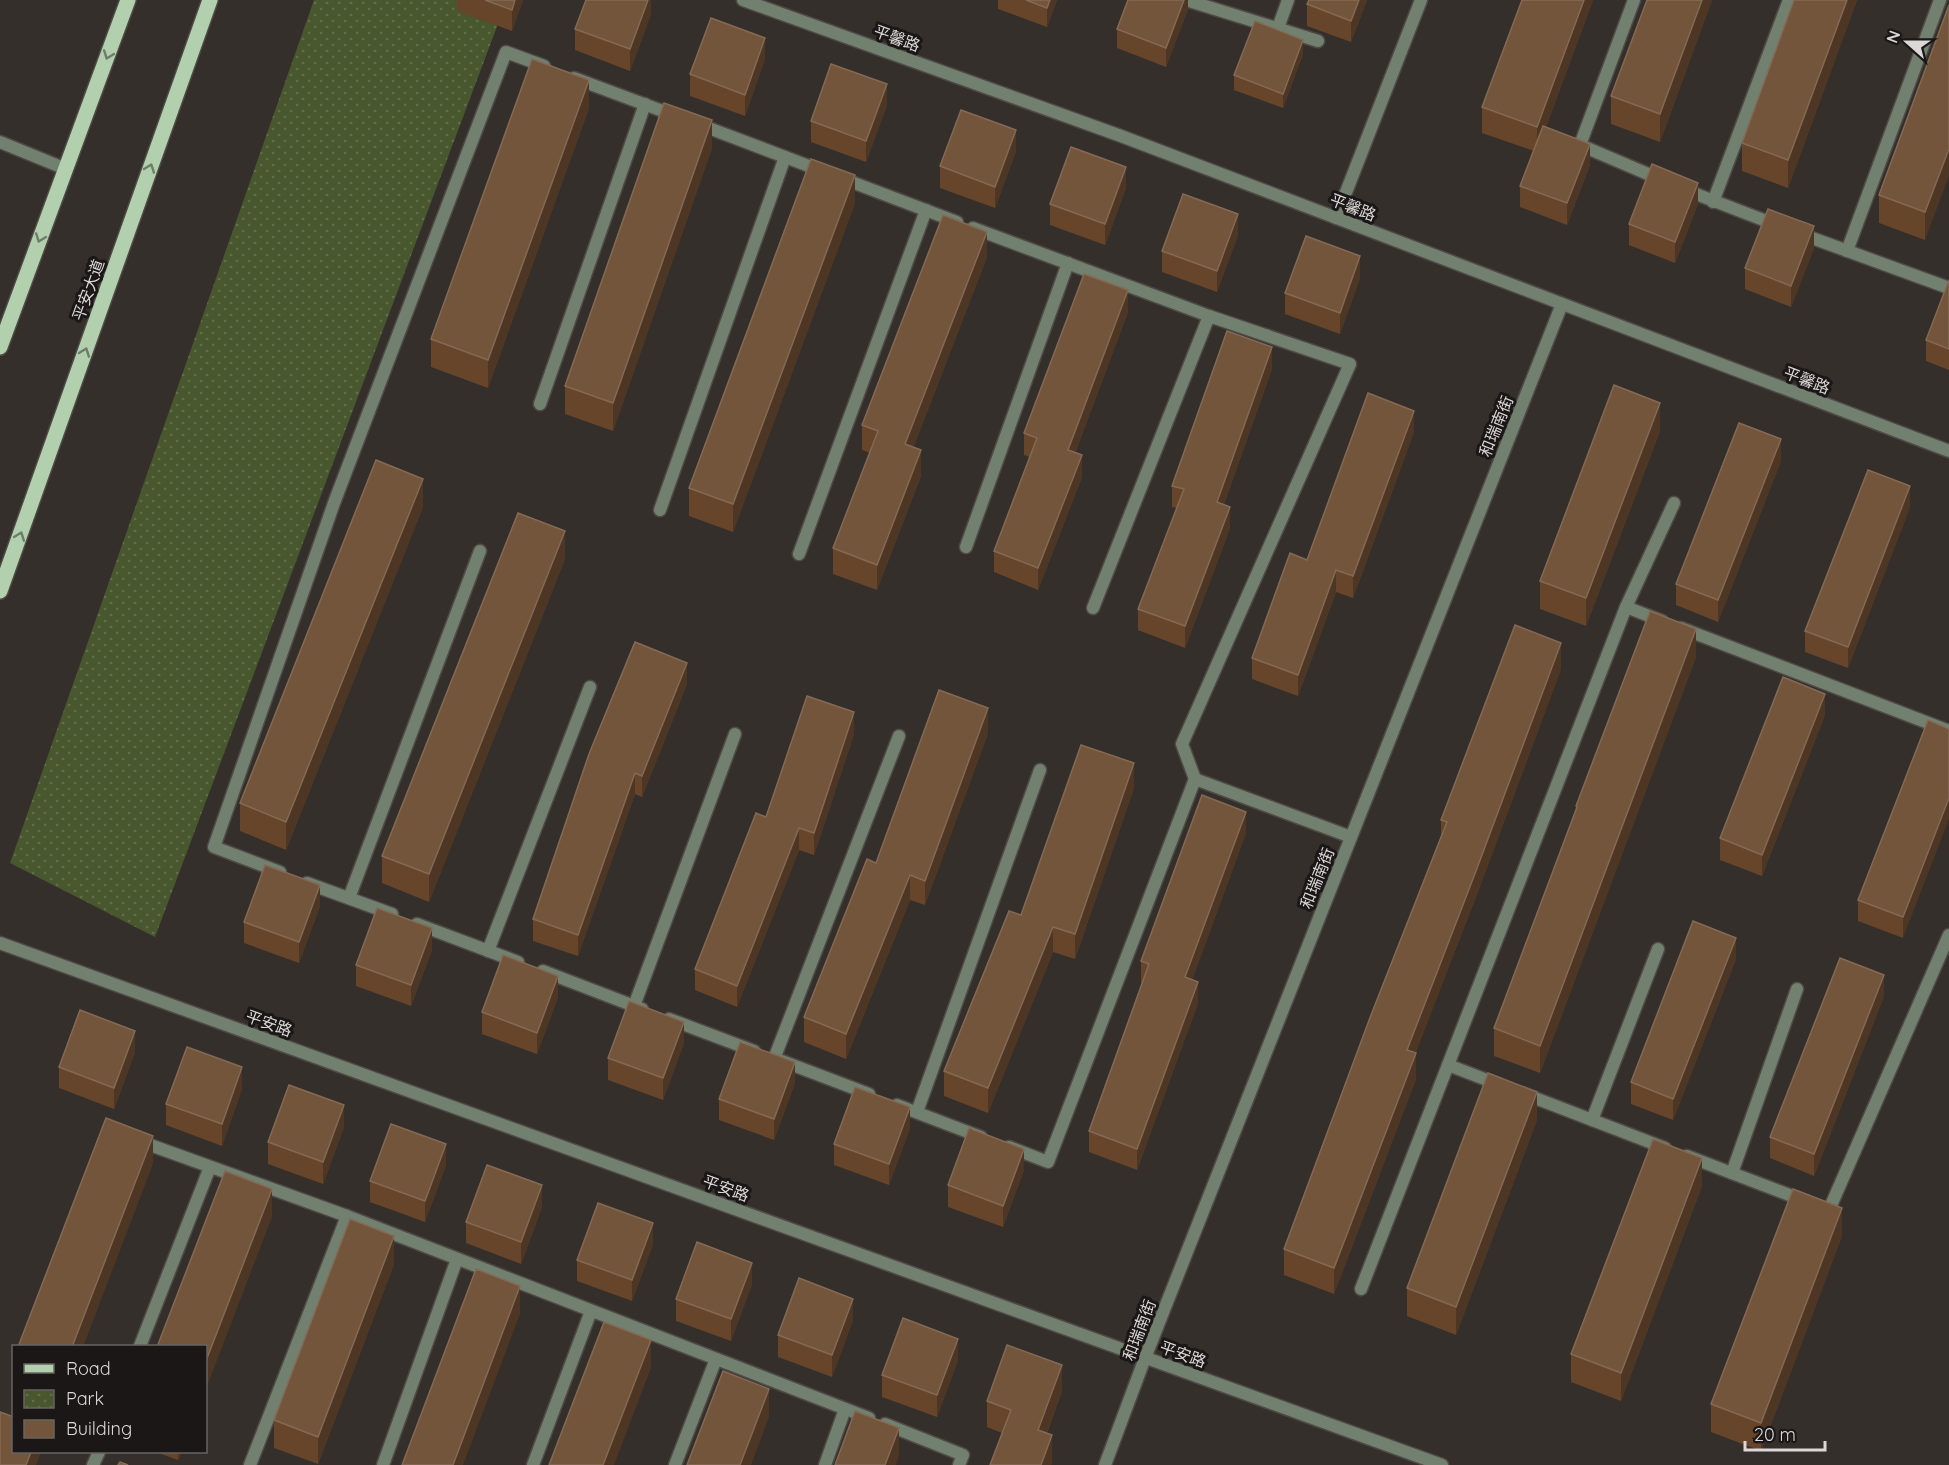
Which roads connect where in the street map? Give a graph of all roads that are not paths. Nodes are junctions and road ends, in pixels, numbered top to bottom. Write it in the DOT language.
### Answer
graph roads {
  1 [pos="128,0"];
  2 [pos="210,0"];
  3 [pos="743,0"];
  4 [pos="1186,0"];
  5 [pos="1288,0"];
  6 [pos="1421,0"];
  7 [pos="1634,0"];
  8 [pos="1789,0"];
  9 [pos="1941,0"];
  10 [pos="1278,28"];
  11 [pos="1318,41"];
  12 [pos="645,104"];
  13 [pos="0,142"];
  14 [pos="785,157"];
  15 [pos="66,169"];
  16 [pos="1713,201"];
  17 [pos="926,210"];
  18 [pos="1336,218"];
  19 [pos="1847,251"];
  20 [pos="1068,263"];
  21 [pos="1949,288"];
  22 [pos="1562,304"];
  23 [pos="1209,316"];
  24 [pos="0,347"];
  25 [pos="540,404"];
  26 [pos="1949,451"];
  27 [pos="1674,503"];
  28 [pos="660,510"];
  29 [pos="966,547"];
  30 [pos="480,550"];
  31 [pos="799,554"];
  32 [pos="0,591"];
  33 [pos="1626,607"];
  34 [pos="1093,608"];
  35 [pos="590,687"];
  36 [pos="1949,731"];
  37 [pos="735,734"];
  38 [pos="899,736"];
  39 [pos="1040,770"];
  40 [pos="1195,779"];
  41 [pos="1351,837"];
  42 [pos="349,898"];
  43 [pos="1949,935"];
  44 [pos="0,943"];
  45 [pos="1658,950"];
  46 [pos="488,951"];
  47 [pos="1797,989"];
  48 [pos="634,1006"];
  49 [pos="774,1059"];
  50 [pos="1448,1065"];
  51 [pos="916,1112"];
  52 [pos="1592,1120"];
  53 [pos="126,1137"];
  54 [pos="210,1167"];
  55 [pos="1732,1173"];
  56 [pos="347,1216"];
  57 [pos="458,1259"];
  58 [pos="1361,1288"];
  59 [pos="591,1311"];
  60 [pos="141,1345"];
  61 [pos="1145,1358"];
  62 [pos="716,1359"];
  63 [pos="845,1409"];
  64 [pos="250,1465"];
  65 [pos="382,1465"];
  66 [pos="533,1465"];
  67 [pos="675,1465"];
  68 [pos="825,1465"];
  69 [pos="959,1465"];
  70 [pos="1105,1465"];
  71 [pos="1442,1465"];
  1 -- 15 [label="main road, one-way"];
  32 -- 2 [label="main road, 平安大道, one-way"];
  3 -- 18 [label="street, 平馨路"];
  4 -- 10 [label="street"];
  5 -- 10 [label="street"];
  6 -- 18 [label="street"];
  7 -- 16 [label="street"];
  8 -- 16 [label="street"];
  9 -- 19 [label="street"];
  10 -- 11 [label="street"];
  12 -- 14 [label="street"];
  12 -- 25 [label="street"];
  12 -- 42 [label="street"];
  13 -- 15 [label="street"];
  14 -- 17 [label="street"];
  14 -- 28 [label="street"];
  15 -- 24 [label="main road, one-way"];
  16 -- 19 [label="street"];
  17 -- 20 [label="street"];
  17 -- 31 [label="street"];
  18 -- 22 [label="street, 平馨路"];
  19 -- 21 [label="street"];
  20 -- 23 [label="street"];
  20 -- 29 [label="street"];
  22 -- 26 [label="street, 平馨路"];
  22 -- 41 [label="street, 和瑞南街"];
  23 -- 34 [label="street"];
  23 -- 40 [label="street"];
  27 -- 33 [label="street"];
  30 -- 42 [label="street"];
  33 -- 36 [label="street"];
  33 -- 50 [label="street"];
  35 -- 46 [label="street"];
  37 -- 48 [label="street"];
  38 -- 49 [label="street"];
  39 -- 51 [label="street"];
  40 -- 41 [label="street"];
  40 -- 51 [label="street"];
  41 -- 61 [label="street, 和瑞南街"];
  42 -- 46 [label="street"];
  43 -- 55 [label="street"];
  44 -- 61 [label="street, 平安路"];
  45 -- 52 [label="street"];
  46 -- 48 [label="street"];
  47 -- 55 [label="street"];
  48 -- 49 [label="street"];
  49 -- 51 [label="street"];
  50 -- 52 [label="street"];
  50 -- 58 [label="street"];
  52 -- 55 [label="street"];
  53 -- 54 [label="street"];
  54 -- 56 [label="street"];
  54 -- 60 [label="street"];
  56 -- 57 [label="street"];
  56 -- 64 [label="street"];
  57 -- 59 [label="street"];
  57 -- 65 [label="street"];
  59 -- 62 [label="street"];
  59 -- 66 [label="street"];
  61 -- 70 [label="street, 和瑞南街"];
  61 -- 71 [label="street, 平安路"];
  62 -- 63 [label="street"];
  62 -- 67 [label="street"];
  63 -- 68 [label="street"];
  63 -- 69 [label="street"];
}
